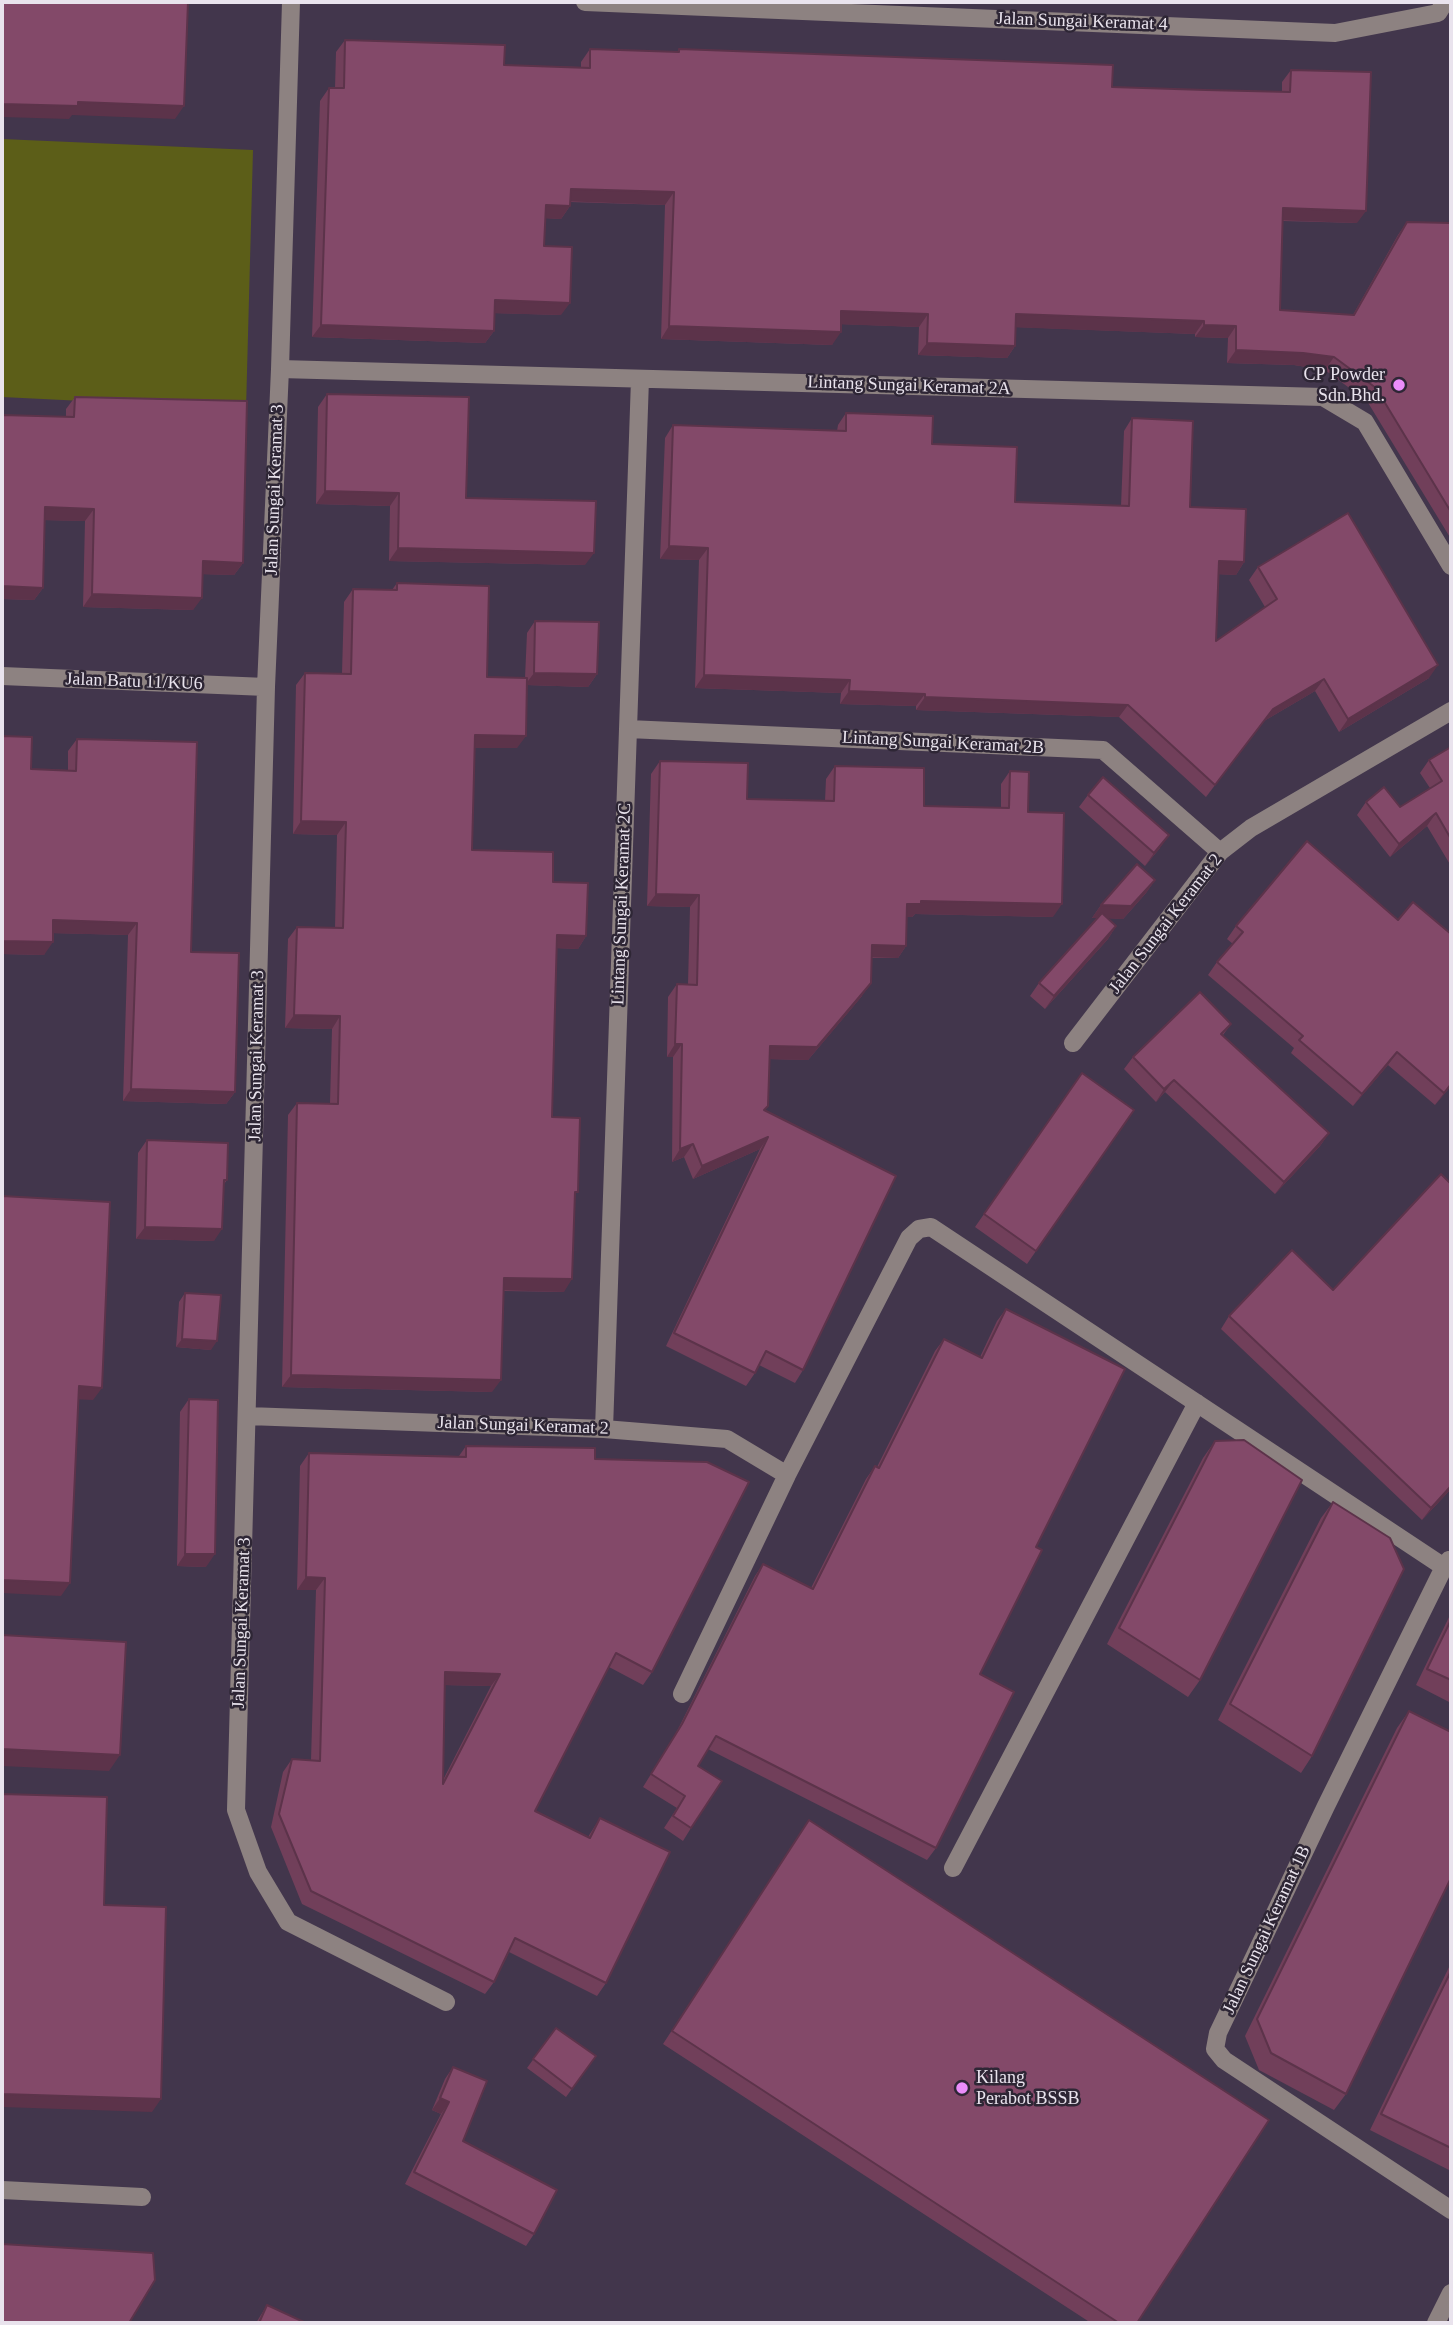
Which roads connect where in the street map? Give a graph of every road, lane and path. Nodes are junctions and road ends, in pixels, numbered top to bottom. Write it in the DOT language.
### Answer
graph roads {
  1 [pos="291,2"];
  2 [pos="586,2"];
  3 [pos="1445,2"];
  4 [pos="280,369"];
  5 [pos="640,379"];
  6 [pos="1451,566"];
  7 [pos="2,676"];
  8 [pos="266,687"];
  9 [pos="1451,711"];
  10 [pos="628,729"];
  11 [pos="1220,852"];
  12 [pos="1073,1043"];
  13 [pos="1197,1403"];
  14 [pos="248,1416"];
  15 [pos="604,1429"];
  16 [pos="787,1475"];
  17 [pos="1448,1562"];
  18 [pos="681,1694"];
  19 [pos="953,1868"];
  20 [pos="446,2002"];
  21 [pos="2,2190"];
  22 [pos="142,2197"];
  23 [pos="1451,2210"];
  24 [pos="1451,2293"];
  25 [pos="1436,2323"];
  1 -- 4 [label="street, Jalan Sungai Keramat 3"];
  2 -- 3 [label="street, Jalan Sungai Keramat 4"];
  4 -- 5 [label="street, Lintang Sungai Keramat 2A"];
  4 -- 8 [label="street, Jalan Sungai Keramat 3"];
  5 -- 6 [label="street, Lintang Sungai Keramat 2A"];
  5 -- 10 [label="street, Lintang Sungai Keramat 2C"];
  7 -- 8 [label="street, Jalan Batu 11/KU6"];
  8 -- 14 [label="street, Jalan Sungai Keramat 3"];
  9 -- 11 [label="street, Jalan Sungai Keramat 2"];
  10 -- 11 [label="street, Lintang Sungai Keramat 2B"];
  10 -- 15 [label="street, Lintang Sungai Keramat 2C"];
  11 -- 12 [label="street, Jalan Sungai Keramat 2"];
  13 -- 16 [label="street"];
  13 -- 17 [label="street"];
  13 -- 19 [label="street"];
  14 -- 15 [label="street, Jalan Sungai Keramat 2"];
  14 -- 20 [label="street, Jalan Sungai Keramat 3"];
  15 -- 16 [label="street, Jalan Sungai Keramat 2"];
  16 -- 18 [label="street"];
  17 -- 23 [label="street, Jalan Sungai Keramat 1B"];
  21 -- 22 [label="street"];
  24 -- 25 [label="street"];
}
